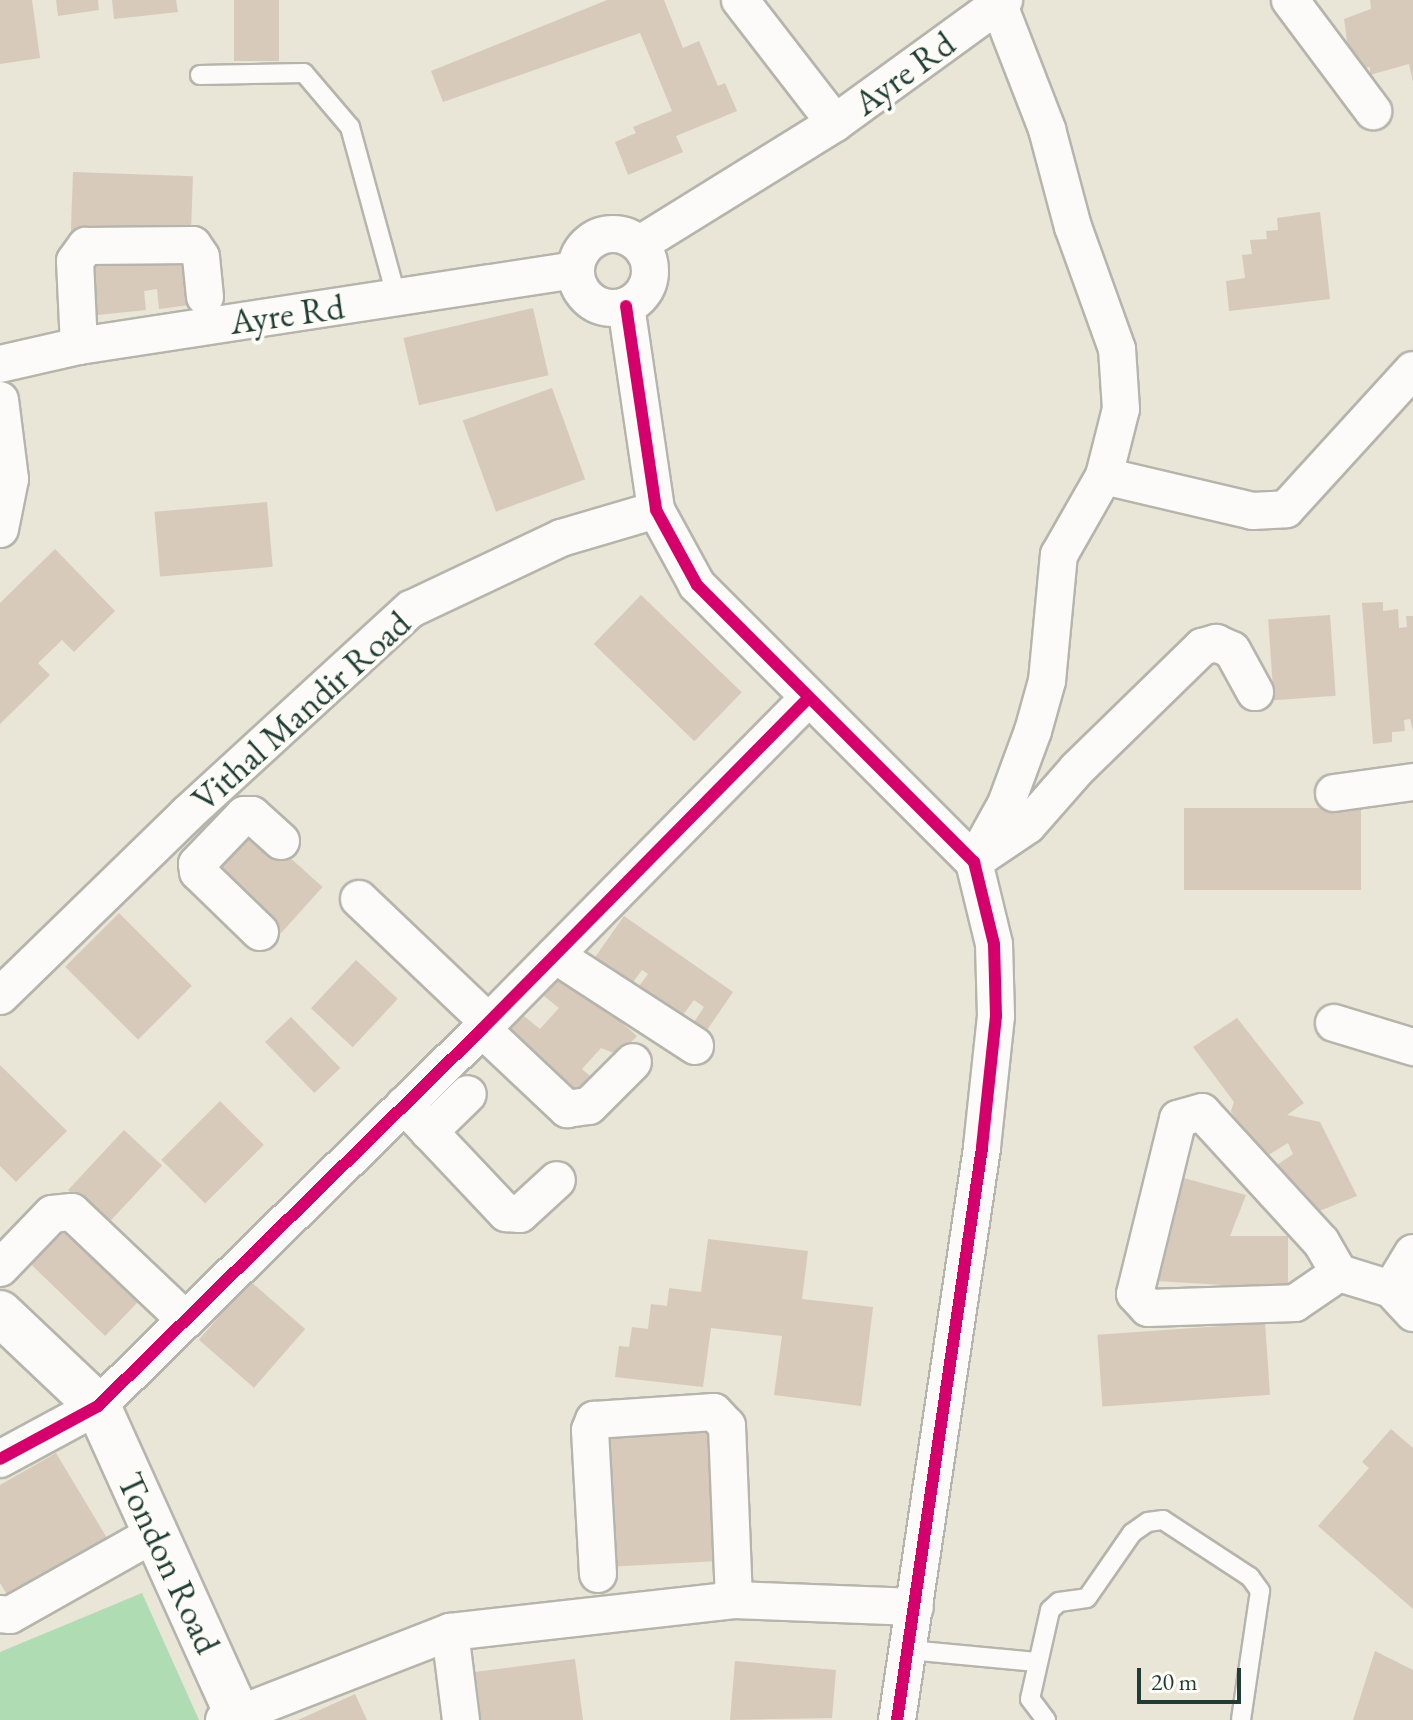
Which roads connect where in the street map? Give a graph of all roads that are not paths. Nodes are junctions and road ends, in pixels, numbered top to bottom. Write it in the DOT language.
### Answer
graph roads {
  1 [pos="740,0"];
  2 [pos="1290,0"];
  3 [pos="1001,2"];
  4 [pos="200,75"];
  5 [pos="1373,111"];
  6 [pos="835,123"];
  7 [pos="640,244"];
  8 [pos="575,270"];
  9 [pos="205,297"];
  10 [pos="397,299"];
  11 [pos="626,306"];
  12 [pos="79,346"];
  13 [pos="0,364"];
  14 [pos="1413,370"];
  15 [pos="0,400"];
  16 [pos="1104,476"];
  17 [pos="656,510"];
  18 [pos="0,529"];
  19 [pos="1255,692"];
  20 [pos="806,700"];
  21 [pos="1413,782"];
  22 [pos="1334,793"];
  23 [pos="188,813"];
  24 [pos="281,841"];
  25 [pos="218,842"];
  26 [pos="974,862"];
  27 [pos="359,899"];
  28 [pos="260,932"];
  29 [pos="555,955"];
  30 [pos="0,996"];
  31 [pos="1334,1023"];
  32 [pos="486,1026"];
  33 [pos="695,1046"];
  34 [pos="1413,1047"];
  35 [pos="633,1062"];
  36 [pos="468,1094"];
  37 [pos="404,1105"];
  38 [pos="429,1132"];
  39 [pos="557,1180"];
  40 [pos="1413,1253"];
  41 [pos="0,1268"];
  42 [pos="1339,1273"];
  43 [pos="1402,1301"];
  44 [pos="0,1313"];
  45 [pos="186,1320"];
  46 [pos="98,1406"];
  47 [pos="0,1459"];
  48 [pos="154,1534"];
  49 [pos="598,1574"];
  50 [pos="734,1600"];
  51 [pos="915,1607"];
  52 [pos="0,1614"];
  53 [pos="450,1632"];
  54 [pos="909,1650"];
  55 [pos="1036,1662"];
  56 [pos="234,1718"];
  57 [pos="461,1720"];
  58 [pos="897,1720"];
  59 [pos="1046,1720"];
  60 [pos="1241,1720"];
  1 -- 6 [label="street"];
  2 -- 5 [label="street"];
  3 -- 6 [label="street, Ayre Rd"];
  3 -- 16 [label="street"];
  4 -- 10 [label="lane"];
  6 -- 7 [label="street, Ayre Rd"];
  7 -- 8 [label="street"];
  7 -- 11 [label="street"];
  8 -- 10 [label="street, Ayre Rd"];
  8 -- 11 [label="street"];
  9 -- 12 [label="street"];
  10 -- 12 [label="street, Ayre Rd"];
  11 -- 17 [label="street"];
  12 -- 13 [label="street, Ayre Rd"];
  14 -- 16 [label="street"];
  15 -- 18 [label="street"];
  16 -- 26 [label="street"];
  17 -- 20 [label="street"];
  17 -- 23 [label="street, Vithal Mandir Road"];
  19 -- 26 [label="street"];
  20 -- 26 [label="street"];
  20 -- 29 [label="street"];
  21 -- 22 [label="street"];
  23 -- 25 [label="street"];
  23 -- 30 [label="street, Vithal Mandir Road"];
  24 -- 25 [label="street"];
  25 -- 28 [label="street"];
  26 -- 51 [label="street"];
  27 -- 32 [label="street"];
  29 -- 32 [label="street"];
  29 -- 33 [label="street"];
  31 -- 34 [label="street"];
  32 -- 35 [label="street"];
  32 -- 37 [label="street"];
  36 -- 38 [label="street"];
  37 -- 38 [label="street"];
  37 -- 45 [label="street"];
  38 -- 39 [label="street"];
  40 -- 43 [label="street"];
  41 -- 45 [label="street"];
  42 -- 42 [label="street"];
  42 -- 43 [label="street"];
  44 -- 46 [label="street"];
  45 -- 46 [label="street"];
  46 -- 47 [label="street"];
  46 -- 48 [label="street, Tondon Road"];
  48 -- 52 [label="street"];
  48 -- 56 [label="street, Tondon Road"];
  49 -- 50 [label="street"];
  50 -- 51 [label="street"];
  50 -- 53 [label="street"];
  51 -- 54 [label="street"];
  53 -- 56 [label="street"];
  53 -- 57 [label="street"];
  54 -- 55 [label="lane"];
  54 -- 58 [label="street"];
  55 -- 59 [label="lane"];
  55 -- 60 [label="lane"];
}
